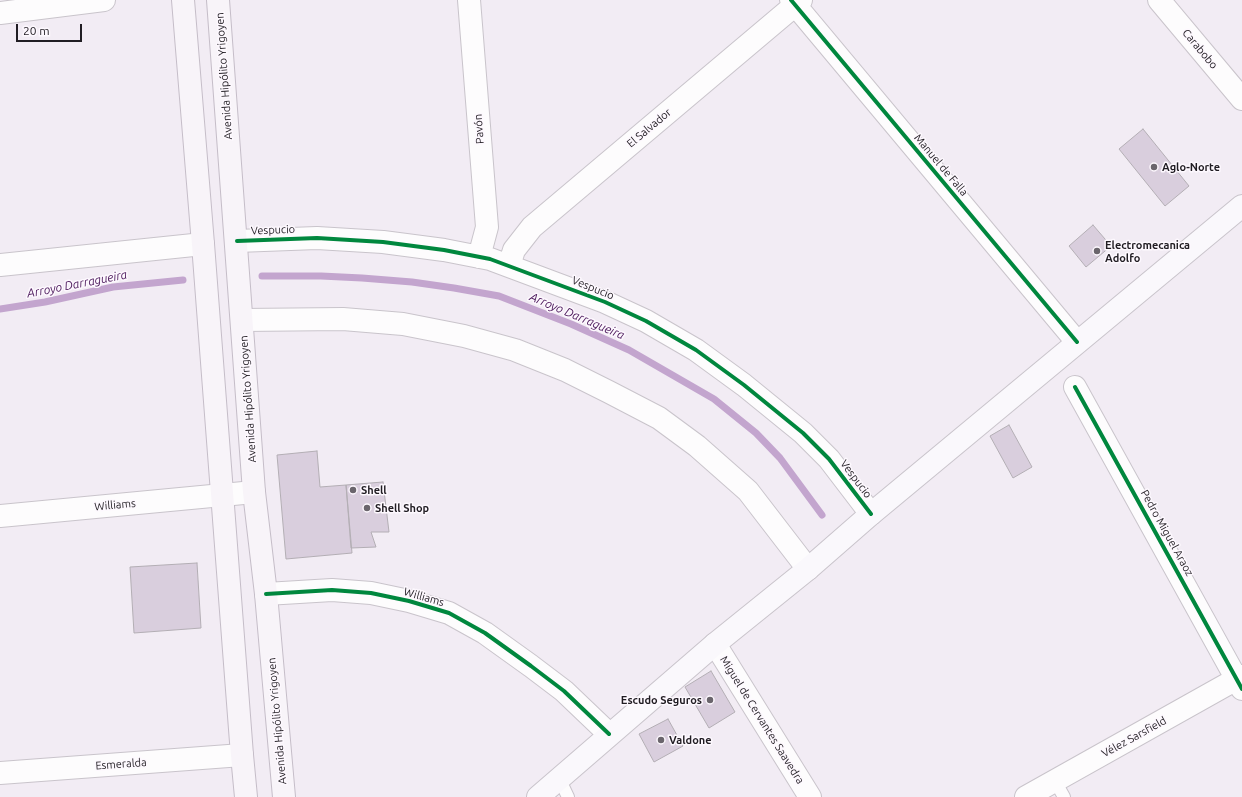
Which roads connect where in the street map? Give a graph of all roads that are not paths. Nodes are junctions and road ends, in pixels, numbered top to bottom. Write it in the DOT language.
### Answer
graph roads {
  1 [pos="104,0"];
  2 [pos="183,0"];
  3 [pos="218,0"];
  4 [pos="469,0"];
  5 [pos="1158,0"];
  6 [pos="796,2"];
  7 [pos="0,13"];
  8 [pos="1242,99"];
  9 [pos="1242,206"];
  10 [pos="236,240"];
  11 [pos="203,244"];
  12 [pos="479,257"];
  13 [pos="0,265"];
  14 [pos="509,266"];
  15 [pos="242,320"];
  16 [pos="1077,342"];
  17 [pos="1075,387"];
  18 [pos="254,492"];
  19 [pos="222,496"];
  20 [pos="871,514"];
  21 [pos="0,516"];
  22 [pos="808,569"];
  23 [pos="266,594"];
  24 [pos="715,644"];
  25 [pos="1240,681"];
  26 [pos="610,734"];
  27 [pos="242,755"];
  28 [pos="0,773"];
  29 [pos="564,788"];
  30 [pos="1059,789"];
  31 [pos="246,797"];
  32 [pos="284,797"];
  33 [pos="538,797"];
  34 [pos="810,797"];
  35 [pos="1026,797"];
  1 -- 7 [label="street"];
  2 -- 11 [label="main road"];
  3 -- 10 [label="main road, Avenida Hipólito Yrigoyen"];
  4 -- 12 [label="street, Pavón"];
  5 -- 8 [label="street, Carabobo"];
  6 -- 14 [label="street, El Salvador"];
  6 -- 16 [label="street, Manuel de Falla"];
  9 -- 16 [label="main road"];
  10 -- 12 [label="street, Vespucio"];
  10 -- 15 [label="main road, Avenida Hipólito Yrigoyen"];
  11 -- 13 [label="street"];
  11 -- 19 [label="main road"];
  12 -- 14 [label="street, Vespucio"];
  14 -- 20 [label="street, Vespucio"];
  15 -- 18 [label="main road, Avenida Hipólito Yrigoyen"];
  15 -- 22 [label="street"];
  16 -- 20 [label="main road"];
  17 -- 25 [label="street, Pedro Miguel Araoz"];
  18 -- 19 [label="street, Williams"];
  18 -- 23 [label="main road, Avenida Hipólito Yrigoyen"];
  19 -- 21 [label="street, Williams"];
  19 -- 27 [label="main road"];
  20 -- 22 [label="main road"];
  22 -- 24 [label="main road"];
  23 -- 26 [label="street, Williams"];
  23 -- 32 [label="main road, Avenida Hipólito Yrigoyen"];
  24 -- 26 [label="main road"];
  24 -- 34 [label="street, Miguel de Cervantes Saavedra"];
  25 -- 30 [label="street, Vélez Sarsfield"];
  26 -- 29 [label="main road"];
  27 -- 28 [label="street, Esmeralda"];
  27 -- 31 [label="main road"];
  29 -- 33 [label="main road"];
  30 -- 35 [label="street, Vélez Sarsfield"];
}
